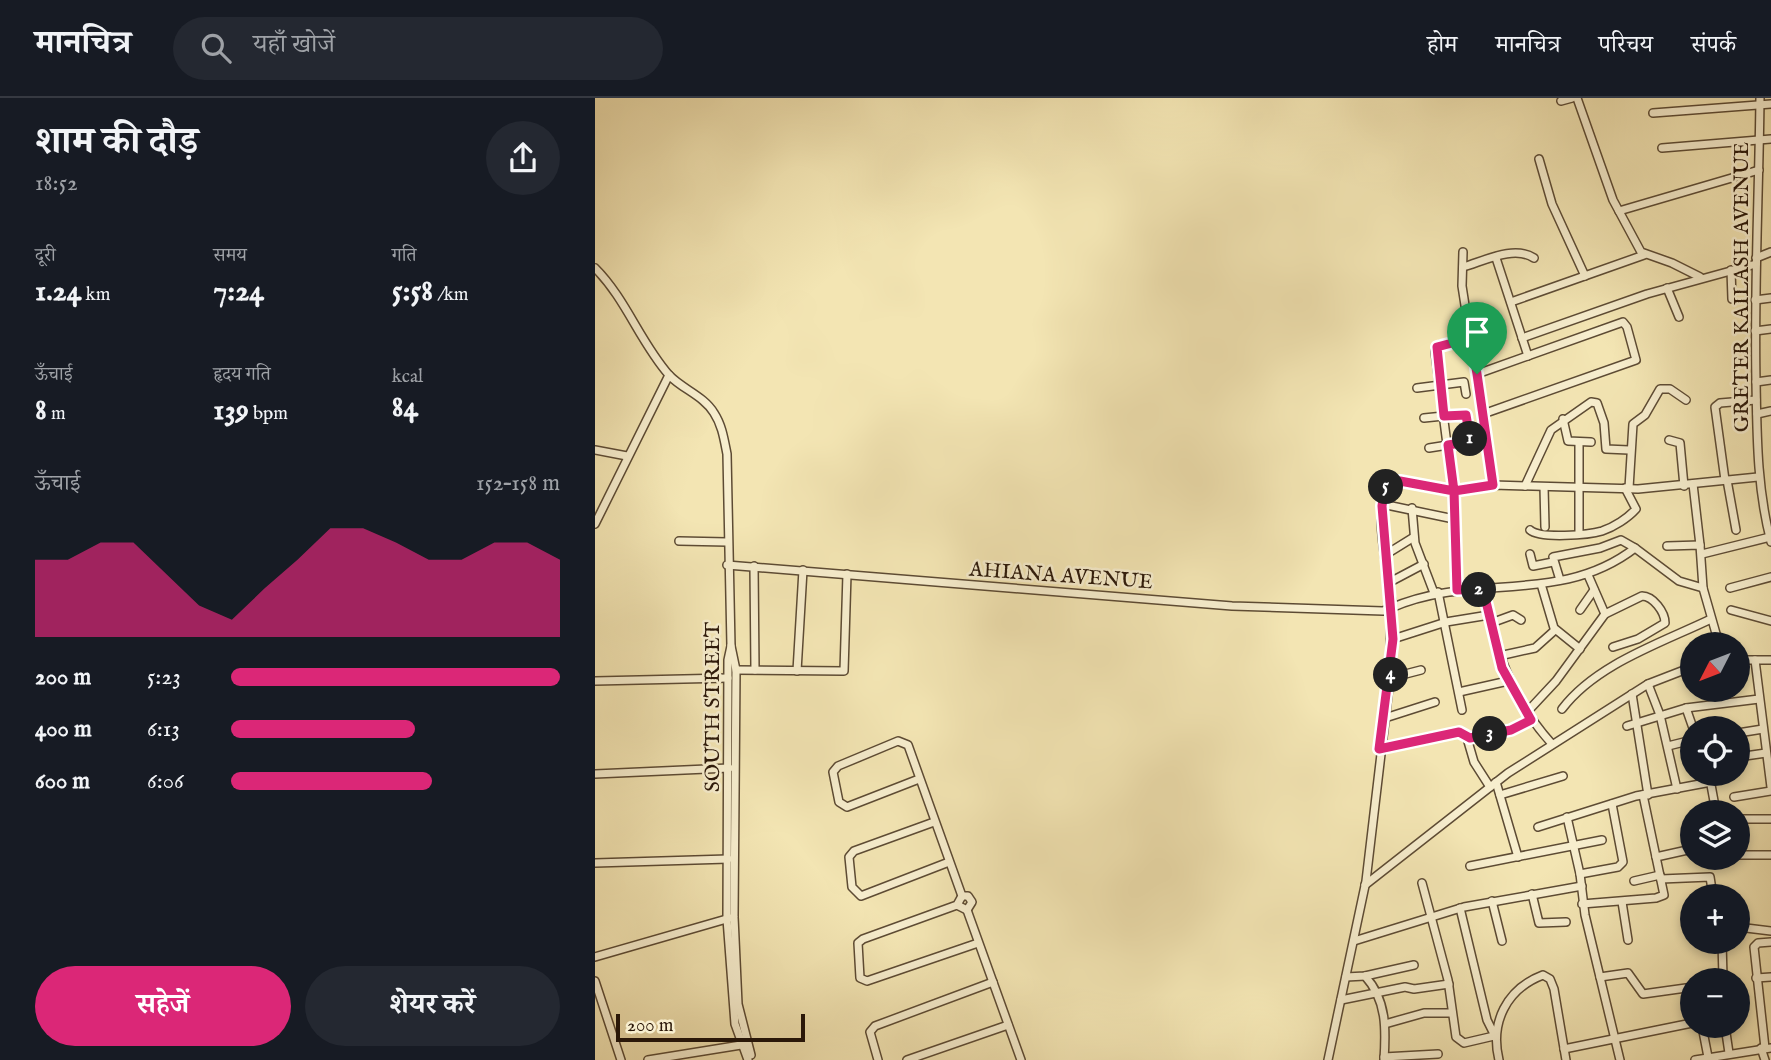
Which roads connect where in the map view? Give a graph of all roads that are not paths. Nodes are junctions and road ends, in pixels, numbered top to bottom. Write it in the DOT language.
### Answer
graph roads {
  1 [pos="1575,98"];
  2 [pos="1561,101"];
  3 [pos="1760,101"];
  4 [pos="1771,104"];
  5 [pos="1653,113"];
  6 [pos="1759,139"];
  7 [pos="1771,139"];
  8 [pos="1662,148"];
  9 [pos="1539,159"];
  10 [pos="1759,170"];
  11 [pos="1619,211"];
  12 [pos="1463,252"];
  13 [pos="1771,252"];
  14 [pos="1644,255"];
  15 [pos="1496,258"];
  16 [pos="1534,258"];
  17 [pos="1756,261"];
  18 [pos="1463,267"];
  19 [pos="595,268"];
  20 [pos="1731,270"];
  21 [pos="1585,276"];
  22 [pos="1700,278"];
  23 [pos="1667,288"];
  24 [pos="1771,298"];
  25 [pos="1731,299"];
  26 [pos="1755,300"];
  27 [pos="1511,302"];
  28 [pos="1679,317"];
  29 [pos="1497,321"];
  30 [pos="1771,329"];
  31 [pos="1755,331"];
  32 [pos="1470,334"];
  33 [pos="1522,338"];
  34 [pos="1528,356"];
  35 [pos="1477,374"];
  36 [pos="669,375"];
  37 [pos="1771,380"];
  38 [pos="1756,382"];
  39 [pos="1440,385"];
  40 [pos="1417,388"];
  41 [pos="1467,394"];
  42 [pos="1686,400"];
  43 [pos="1756,400"];
  44 [pos="1771,411"];
  45 [pos="1483,414"];
  46 [pos="1757,414"];
  47 [pos="1444,416"];
  48 [pos="1424,418"];
  49 [pos="1563,419"];
  50 [pos="1669,440"];
  51 [pos="1579,442"];
  52 [pos="1591,442"];
  53 [pos="1448,445"];
  54 [pos="1430,448"];
  55 [pos="595,450"];
  56 [pos="1629,450"];
  57 [pos="627,456"];
  58 [pos="1759,477"];
  59 [pos="1726,480"];
  60 [pos="1493,485"];
  61 [pos="1688,485"];
  62 [pos="1525,486"];
  63 [pos="1544,487"];
  64 [pos="1577,487"];
  65 [pos="1627,488"];
  66 [pos="1454,491"];
  67 [pos="1382,504"];
  68 [pos="1412,508"];
  69 [pos="597,516"];
  70 [pos="1454,519"];
  71 [pos="595,524"];
  72 [pos="1545,527"];
  73 [pos="1530,530"];
  74 [pos="1736,530"];
  75 [pos="1579,533"];
  76 [pos="1414,537"];
  77 [pos="1770,539"];
  78 [pos="679,541"];
  79 [pos="727,542"];
  80 [pos="1700,545"];
  81 [pos="1667,546"];
  82 [pos="1635,548"];
  83 [pos="1529,554"];
  84 [pos="1702,554"];
  85 [pos="1385,555"];
  86 [pos="1553,562"];
  87 [pos="1424,564"];
  88 [pos="727,565"];
  89 [pos="754,566"];
  90 [pos="803,570"];
  91 [pos="847,574"];
  92 [pos="1588,575"];
  93 [pos="1771,578"];
  94 [pos="1560,580"];
  95 [pos="1390,582"];
  96 [pos="1541,584"];
  97 [pos="1703,588"];
  98 [pos="1730,588"];
  99 [pos="1483,589"];
  100 [pos="1457,590"];
  101 [pos="1594,590"];
  102 [pos="1436,592"];
  103 [pos="1391,608"];
  104 [pos="1580,610"];
  105 [pos="1731,610"];
  106 [pos="1605,614"];
  107 [pos="1490,619"];
  108 [pos="1711,619"];
  109 [pos="1521,620"];
  110 [pos="1771,621"];
  111 [pos="1446,622"];
  112 [pos="1665,624"];
  113 [pos="1555,630"];
  114 [pos="1715,632"];
  115 [pos="1672,638"];
  116 [pos="1393,639"];
  117 [pos="731,646"];
  118 [pos="1613,648"];
  119 [pos="1580,649"];
  120 [pos="1499,656"];
  121 [pos="1750,660"];
  122 [pos="1755,660"];
  123 [pos="1771,660"];
  124 [pos="736,670"];
  125 [pos="755,670"];
  126 [pos="1421,670"];
  127 [pos="797,671"];
  128 [pos="1680,672"];
  129 [pos="728,678"];
  130 [pos="1390,678"];
  131 [pos="595,681"];
  132 [pos="1508,681"];
  133 [pos="1648,684"];
  134 [pos="1459,692"];
  135 [pos="1632,694"];
  136 [pos="1759,699"];
  137 [pos="1435,702"];
  138 [pos="1686,708"];
  139 [pos="1562,709"];
  140 [pos="1462,710"];
  141 [pos="1527,712"];
  142 [pos="1660,715"];
  143 [pos="1689,716"];
  144 [pos="1385,718"];
  145 [pos="1531,720"];
  146 [pos="1636,724"];
  147 [pos="1626,726"];
  148 [pos="1763,729"];
  149 [pos="1750,731"];
  150 [pos="1467,738"];
  151 [pos="1680,743"];
  152 [pos="1552,744"];
  153 [pos="1668,746"];
  154 [pos="1379,749"];
  155 [pos="1766,753"];
  156 [pos="1750,755"];
  157 [pos="729,768"];
  158 [pos="595,774"];
  159 [pos="1563,776"];
  160 [pos="919,779"];
  161 [pos="1493,785"];
  162 [pos="1692,786"];
  163 [pos="1677,789"];
  164 [pos="1771,789"];
  165 [pos="1500,795"];
  166 [pos="1646,795"];
  167 [pos="1734,797"];
  168 [pos="1612,804"];
  169 [pos="1567,817"];
  170 [pos="1750,819"];
  171 [pos="1771,819"];
  172 [pos="934,822"];
  173 [pos="1538,827"];
  174 [pos="1602,840"];
  175 [pos="1574,845"];
  176 [pos="1680,852"];
  177 [pos="1750,855"];
  178 [pos="1771,855"];
  179 [pos="1518,857"];
  180 [pos="1656,857"];
  181 [pos="728,859"];
  182 [pos="949,862"];
  183 [pos="595,863"];
  184 [pos="1470,866"];
  185 [pos="1580,874"];
  186 [pos="1661,877"];
  187 [pos="1634,881"];
  188 [pos="1422,883"];
  189 [pos="1712,884"];
  190 [pos="1365,885"];
  191 [pos="1582,886"];
  192 [pos="1532,894"];
  193 [pos="962,896"];
  194 [pos="1492,901"];
  195 [pos="1622,902"];
  196 [pos="1583,904"];
  197 [pos="957,905"];
  198 [pos="1460,908"];
  199 [pos="967,910"];
  200 [pos="1431,916"];
  201 [pos="731,918"];
  202 [pos="1566,922"];
  203 [pos="1750,928"];
  204 [pos="1771,931"];
  205 [pos="1628,940"];
  206 [pos="1354,941"];
  207 [pos="1502,941"];
  208 [pos="1771,942"];
  209 [pos="978,943"];
  210 [pos="595,957"];
  211 [pos="1414,965"];
  212 [pos="1365,976"];
  213 [pos="1346,977"];
  214 [pos="1600,977"];
  215 [pos="1771,977"];
  216 [pos="1756,978"];
  217 [pos="595,981"];
  218 [pos="993,982"];
  219 [pos="1448,984"];
  220 [pos="1680,989"];
  221 [pos="1379,993"];
  222 [pos="1341,1000"];
  223 [pos="1452,1013"];
  224 [pos="1385,1024"];
  225 [pos="1008,1025"];
  226 [pos="1680,1026"];
  227 [pos="1494,1035"];
  228 [pos="1704,1038"];
  229 [pos="1727,1038"];
  230 [pos="1616,1040"];
  231 [pos="741,1045"];
  232 [pos="1766,1048"];
  233 [pos="1564,1049"];
  234 [pos="1729,1053"];
  235 [pos="1438,1054"];
  236 [pos="1707,1057"];
  237 [pos="1384,1058"];
  238 [pos="621,1060"];
  239 [pos="648,1060"];
  240 [pos="750,1060"];
  241 [pos="878,1060"];
  242 [pos="907,1060"];
  243 [pos="1021,1060"];
  244 [pos="1328,1060"];
  245 [pos="1499,1060"];
  246 [pos="1566,1060"];
  247 [pos="1620,1060"];
  248 [pos="1695,1060"];
  249 [pos="1765,1060"];
  1 -- 2 [label="street"];
  1 -- 11 [label="street"];
  3 -- 4 [label="street"];
  3 -- 5 [label="street"];
  3 -- 6 [label="street, GRETER KAILASH AVENUE"];
  6 -- 7 [label="street"];
  6 -- 8 [label="street"];
  6 -- 10 [label="street, GRETER KAILASH AVENUE"];
  9 -- 21 [label="street"];
  10 -- 11 [label="street"];
  10 -- 17 [label="street, GRETER KAILASH AVENUE"];
  11 -- 14 [label="street"];
  12 -- 18 [label="street"];
  13 -- 17 [label="street"];
  14 -- 21 [label="street"];
  14 -- 22 [label="street"];
  15 -- 16 [label="street"];
  15 -- 18 [label="street"];
  15 -- 27 [label="street"];
  17 -- 20 [label="street"];
  17 -- 26 [label="street, GRETER KAILASH AVENUE"];
  18 -- 32 [label="street"];
  19 -- 36 [label="street, SOUTH STREET"];
  20 -- 22 [label="street"];
  20 -- 25 [label="street"];
  21 -- 27 [label="street"];
  22 -- 23 [label="street"];
  23 -- 28 [label="street"];
  23 -- 33 [label="street"];
  24 -- 26 [label="street"];
  26 -- 31 [label="street, GRETER KAILASH AVENUE"];
  27 -- 33 [label="street"];
  29 -- 32 [label="street"];
  30 -- 31 [label="street"];
  31 -- 38 [label="street, GRETER KAILASH AVENUE"];
  32 -- 35 [label="street"];
  32 -- 39 [label="street"];
  33 -- 34 [label="street"];
  34 -- 35 [label="street"];
  34 -- 45 [label="street"];
  35 -- 45 [label="street"];
  36 -- 57 [label="street"];
  36 -- 79 [label="street, SOUTH STREET"];
  37 -- 38 [label="street"];
  38 -- 43 [label="street, GRETER KAILASH AVENUE"];
  39 -- 40 [label="street"];
  39 -- 41 [label="street"];
  39 -- 47 [label="street"];
  42 -- 56 [label="street"];
  43 -- 46 [label="street, GRETER KAILASH AVENUE"];
  43 -- 59 [label="street"];
  44 -- 46 [label="street"];
  45 -- 60 [label="street"];
  46 -- 58 [label="street, GRETER KAILASH AVENUE"];
  47 -- 48 [label="street"];
  47 -- 53 [label="street"];
  47 -- 53 [label="street"];
  49 -- 51 [label="street"];
  49 -- 56 [label="street"];
  49 -- 62 [label="street"];
  50 -- 61 [label="street"];
  51 -- 52 [label="street"];
  51 -- 64 [label="street"];
  53 -- 54 [label="street"];
  53 -- 66 [label="street"];
  55 -- 57 [label="street"];
  56 -- 65 [label="street"];
  57 -- 69 [label="street"];
  58 -- 59 [label="street"];
  58 -- 77 [label="street, GRETER KAILASH AVENUE"];
  59 -- 61 [label="street"];
  59 -- 74 [label="street"];
  60 -- 62 [label="street"];
  60 -- 66 [label="street"];
  61 -- 65 [label="street"];
  61 -- 80 [label="street"];
  62 -- 63 [label="street"];
  63 -- 64 [label="street"];
  63 -- 72 [label="street"];
  64 -- 65 [label="street"];
  64 -- 75 [label="street"];
  65 -- 75 [label="street"];
  66 -- 67 [label="street"];
  66 -- 70 [label="street"];
  67 -- 68 [label="street"];
  67 -- 85 [label="street"];
  68 -- 70 [label="street"];
  68 -- 76 [label="street"];
  69 -- 71 [label="street"];
  70 -- 100 [label="street"];
  73 -- 75 [label="street"];
  76 -- 85 [label="street"];
  76 -- 87 [label="street"];
  77 -- 84 [label="street"];
  78 -- 79 [label="street"];
  79 -- 88 [label="street, SOUTH STREET"];
  80 -- 81 [label="street"];
  80 -- 84 [label="street"];
  82 -- 86 [label="street"];
  82 -- 92 [label="street, AHIANA AVENUE"];
  82 -- 97 [label="street"];
  83 -- 86 [label="street"];
  84 -- 97 [label="street"];
  85 -- 95 [label="street"];
  86 -- 94 [label="street"];
  87 -- 95 [label="street"];
  87 -- 102 [label="street"];
  88 -- 89 [label="street, AHIANA AVENUE"];
  88 -- 117 [label="street, SOUTH STREET"];
  89 -- 90 [label="street, AHIANA AVENUE"];
  89 -- 125 [label="street"];
  90 -- 91 [label="street, AHIANA AVENUE"];
  90 -- 127 [label="street"];
  91 -- 103 [label="street, AHIANA AVENUE"];
  91 -- 127 [label="street"];
  92 -- 94 [label="street, AHIANA AVENUE"];
  92 -- 101 [label="street"];
  93 -- 98 [label="street"];
  94 -- 96 [label="street, AHIANA AVENUE"];
  95 -- 103 [label="street"];
  96 -- 99 [label="street, AHIANA AVENUE"];
  96 -- 113 [label="street"];
  97 -- 108 [label="street"];
  99 -- 100 [label="street, AHIANA AVENUE"];
  99 -- 107 [label="street"];
  100 -- 102 [label="street, AHIANA AVENUE"];
  101 -- 104 [label="street"];
  101 -- 106 [label="street"];
  102 -- 103 [label="street, AHIANA AVENUE"];
  102 -- 111 [label="street"];
  103 -- 116 [label="street"];
  105 -- 110 [label="street"];
  106 -- 112 [label="street"];
  106 -- 119 [label="street"];
  107 -- 109 [label="street"];
  107 -- 111 [label="street"];
  107 -- 120 [label="street"];
  108 -- 114 [label="street"];
  108 -- 115 [label="street"];
  111 -- 116 [label="street"];
  111 -- 134 [label="street"];
  112 -- 115 [label="street"];
  112 -- 118 [label="street"];
  113 -- 119 [label="street"];
  113 -- 120 [label="street"];
  115 -- 139 [label="street"];
  116 -- 130 [label="street"];
  117 -- 124 [label="street"];
  117 -- 129 [label="street, SOUTH STREET"];
  119 -- 141 [label="street"];
  120 -- 132 [label="street"];
  121 -- 122 [label="street"];
  122 -- 123 [label="street"];
  122 -- 136 [label="street"];
  124 -- 125 [label="street"];
  124 -- 201 [label="street"];
  125 -- 127 [label="street"];
  126 -- 130 [label="street"];
  128 -- 133 [label="street"];
  129 -- 131 [label="street"];
  129 -- 157 [label="street, SOUTH STREET"];
  130 -- 144 [label="street"];
  132 -- 134 [label="street"];
  132 -- 141 [label="street"];
  133 -- 135 [label="street"];
  133 -- 142 [label="street"];
  134 -- 140 [label="street"];
  135 -- 146 [label="street"];
  135 -- 152 [label="street"];
  136 -- 138 [label="street"];
  136 -- 148 [label="street"];
  137 -- 144 [label="street"];
  138 -- 142 [label="street"];
  138 -- 143 [label="street"];
  141 -- 145 [label="street"];
  142 -- 146 [label="street"];
  142 -- 153 [label="street"];
  144 -- 154 [label="street"];
  145 -- 150 [label="street"];
  145 -- 152 [label="street"];
  146 -- 147 [label="street"];
  146 -- 166 [label="street"];
  148 -- 149 [label="street"];
  148 -- 155 [label="street"];
  150 -- 154 [label="street"];
  150 -- 161 [label="street"];
  151 -- 153 [label="street"];
  152 -- 161 [label="street"];
  153 -- 163 [label="street"];
  154 -- 190 [label="street"];
  155 -- 156 [label="street"];
  155 -- 164 [label="street"];
  157 -- 158 [label="street"];
  157 -- 181 [label="street, SOUTH STREET"];
  159 -- 165 [label="street"];
  160 -- 160 [label="street"];
  160 -- 172 [label="street"];
  161 -- 165 [label="street"];
  161 -- 190 [label="street"];
  162 -- 163 [label="street"];
  163 -- 166 [label="street"];
  164 -- 167 [label="street"];
  165 -- 179 [label="street"];
  166 -- 168 [label="street"];
  166 -- 180 [label="street"];
  168 -- 169 [label="street"];
  168 -- 185 [label="street"];
  169 -- 173 [label="street"];
  169 -- 175 [label="street"];
  170 -- 171 [label="street"];
  172 -- 182 [label="street"];
  172 -- 182 [label="street"];
  174 -- 175 [label="street"];
  175 -- 179 [label="street"];
  175 -- 185 [label="street"];
  176 -- 180 [label="street"];
  177 -- 178 [label="street"];
  179 -- 184 [label="street"];
  180 -- 186 [label="street"];
  181 -- 183 [label="street"];
  181 -- 201 [label="street, SOUTH STREET"];
  182 -- 193 [label="street"];
  185 -- 191 [label="street"];
  186 -- 187 [label="street"];
  186 -- 189 [label="street"];
  186 -- 195 [label="street"];
  188 -- 200 [label="street"];
  190 -- 206 [label="street"];
  191 -- 192 [label="street"];
  191 -- 196 [label="street"];
  192 -- 194 [label="street"];
  192 -- 202 [label="street"];
  193 -- 197 [label="street"];
  193 -- 199 [label="street"];
  194 -- 198 [label="street"];
  194 -- 207 [label="street"];
  195 -- 196 [label="street"];
  195 -- 205 [label="street"];
  196 -- 214 [label="street"];
  197 -- 199 [label="street"];
  197 -- 209 [label="street"];
  198 -- 200 [label="street"];
  198 -- 227 [label="street"];
  199 -- 209 [label="street"];
  200 -- 206 [label="street"];
  200 -- 219 [label="street"];
  201 -- 210 [label="street"];
  201 -- 231 [label="street, SOUTH STREET"];
  201 -- 240 [label="street"];
  203 -- 204 [label="street"];
  206 -- 213 [label="street"];
  208 -- 216 [label="street"];
  209 -- 218 [label="street"];
  211 -- 212 [label="street"];
  212 -- 213 [label="street"];
  212 -- 221 [label="street"];
  213 -- 222 [label="street"];
  214 -- 220 [label="street"];
  214 -- 230 [label="street"];
  215 -- 216 [label="street"];
  216 -- 232 [label="street"];
  217 -- 238 [label="street"];
  218 -- 225 [label="street"];
  218 -- 241 [label="street"];
  219 -- 221 [label="street"];
  219 -- 223 [label="street"];
  221 -- 222 [label="street"];
  221 -- 224 [label="street"];
  222 -- 244 [label="street"];
  223 -- 224 [label="street"];
  223 -- 227 [label="street"];
  224 -- 237 [label="street"];
  225 -- 242 [label="street"];
  225 -- 243 [label="street"];
  226 -- 230 [label="street"];
  227 -- 233 [label="street"];
  227 -- 245 [label="street"];
  228 -- 236 [label="street"];
  229 -- 234 [label="street"];
  230 -- 233 [label="street"];
  230 -- 247 [label="street"];
  231 -- 239 [label="street"];
  231 -- 240 [label="street, SOUTH STREET"];
  232 -- 234 [label="street"];
  232 -- 249 [label="street"];
  233 -- 246 [label="street"];
  234 -- 236 [label="street"];
  235 -- 237 [label="street"];
  236 -- 248 [label="street"];
}
